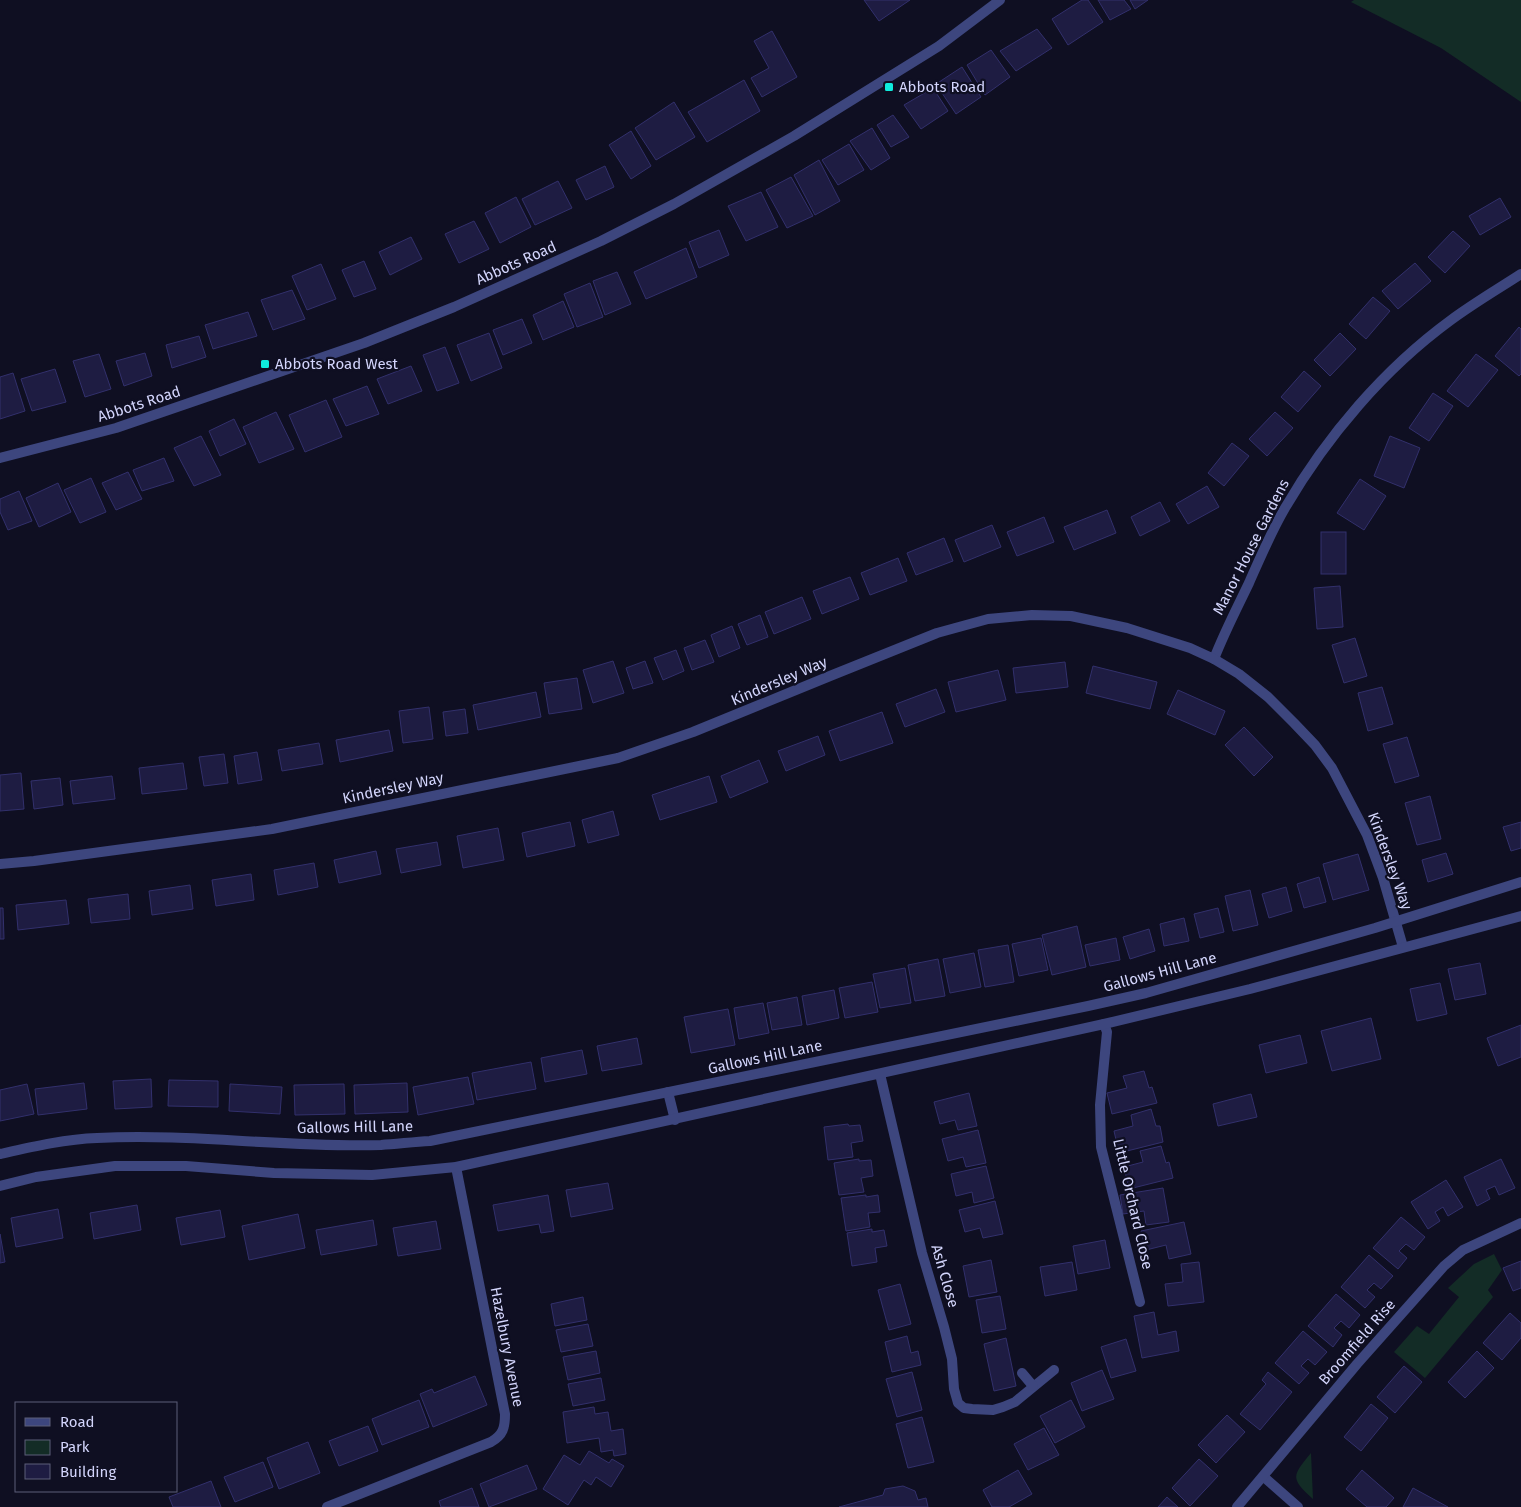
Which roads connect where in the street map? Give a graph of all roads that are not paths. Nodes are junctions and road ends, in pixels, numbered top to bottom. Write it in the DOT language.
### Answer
graph roads {
  1 [pos="1000,0"];
  2 [pos="1521,274"];
  3 [pos="0,458"];
  4 [pos="1214,659"];
  5 [pos="0,864"];
  6 [pos="1521,882"];
  7 [pos="1521,916"];
  8 [pos="1396,922"];
  9 [pos="1403,947"];
  10 [pos="1104,1024"];
  11 [pos="880,1074"];
  12 [pos="668,1092"];
  13 [pos="675,1120"];
  14 [pos="0,1154"];
  15 [pos="456,1168"];
  16 [pos="0,1186"];
  17 [pos="1521,1223"];
  18 [pos="1140,1302"];
  19 [pos="1054,1370"];
  20 [pos="1022,1373"];
  21 [pos="1034,1386"];
  22 [pos="1264,1477"];
  23 [pos="327,1507"];
  24 [pos="1237,1507"];
  25 [pos="1298,1507"];
  1 -- 3 [label="street, Abbots Road"];
  2 -- 4 [label="street, Manor House Gardens"];
  4 -- 5 [label="street, Kindersley Way"];
  4 -- 8 [label="street, Kindersley Way"];
  6 -- 8 [label="street, Gallows Hill Lane"];
  7 -- 9 [label="street"];
  8 -- 9 [label="street, Kindersley Way"];
  8 -- 12 [label="street, Gallows Hill Lane"];
  9 -- 10 [label="street"];
  10 -- 11 [label="street"];
  10 -- 18 [label="street, Little Orchard Close"];
  11 -- 13 [label="street"];
  11 -- 21 [label="street, Ash Close"];
  12 -- 13 [label="street"];
  12 -- 14 [label="street, Gallows Hill Lane"];
  13 -- 15 [label="street"];
  15 -- 16 [label="street"];
  15 -- 23 [label="street, Hazelbury Avenue"];
  17 -- 22 [label="street, Broomfield Rise"];
  19 -- 21 [label="street, Ash Close"];
  20 -- 21 [label="street"];
  22 -- 24 [label="street, Broomfield Rise"];
  22 -- 25 [label="street"];
}
